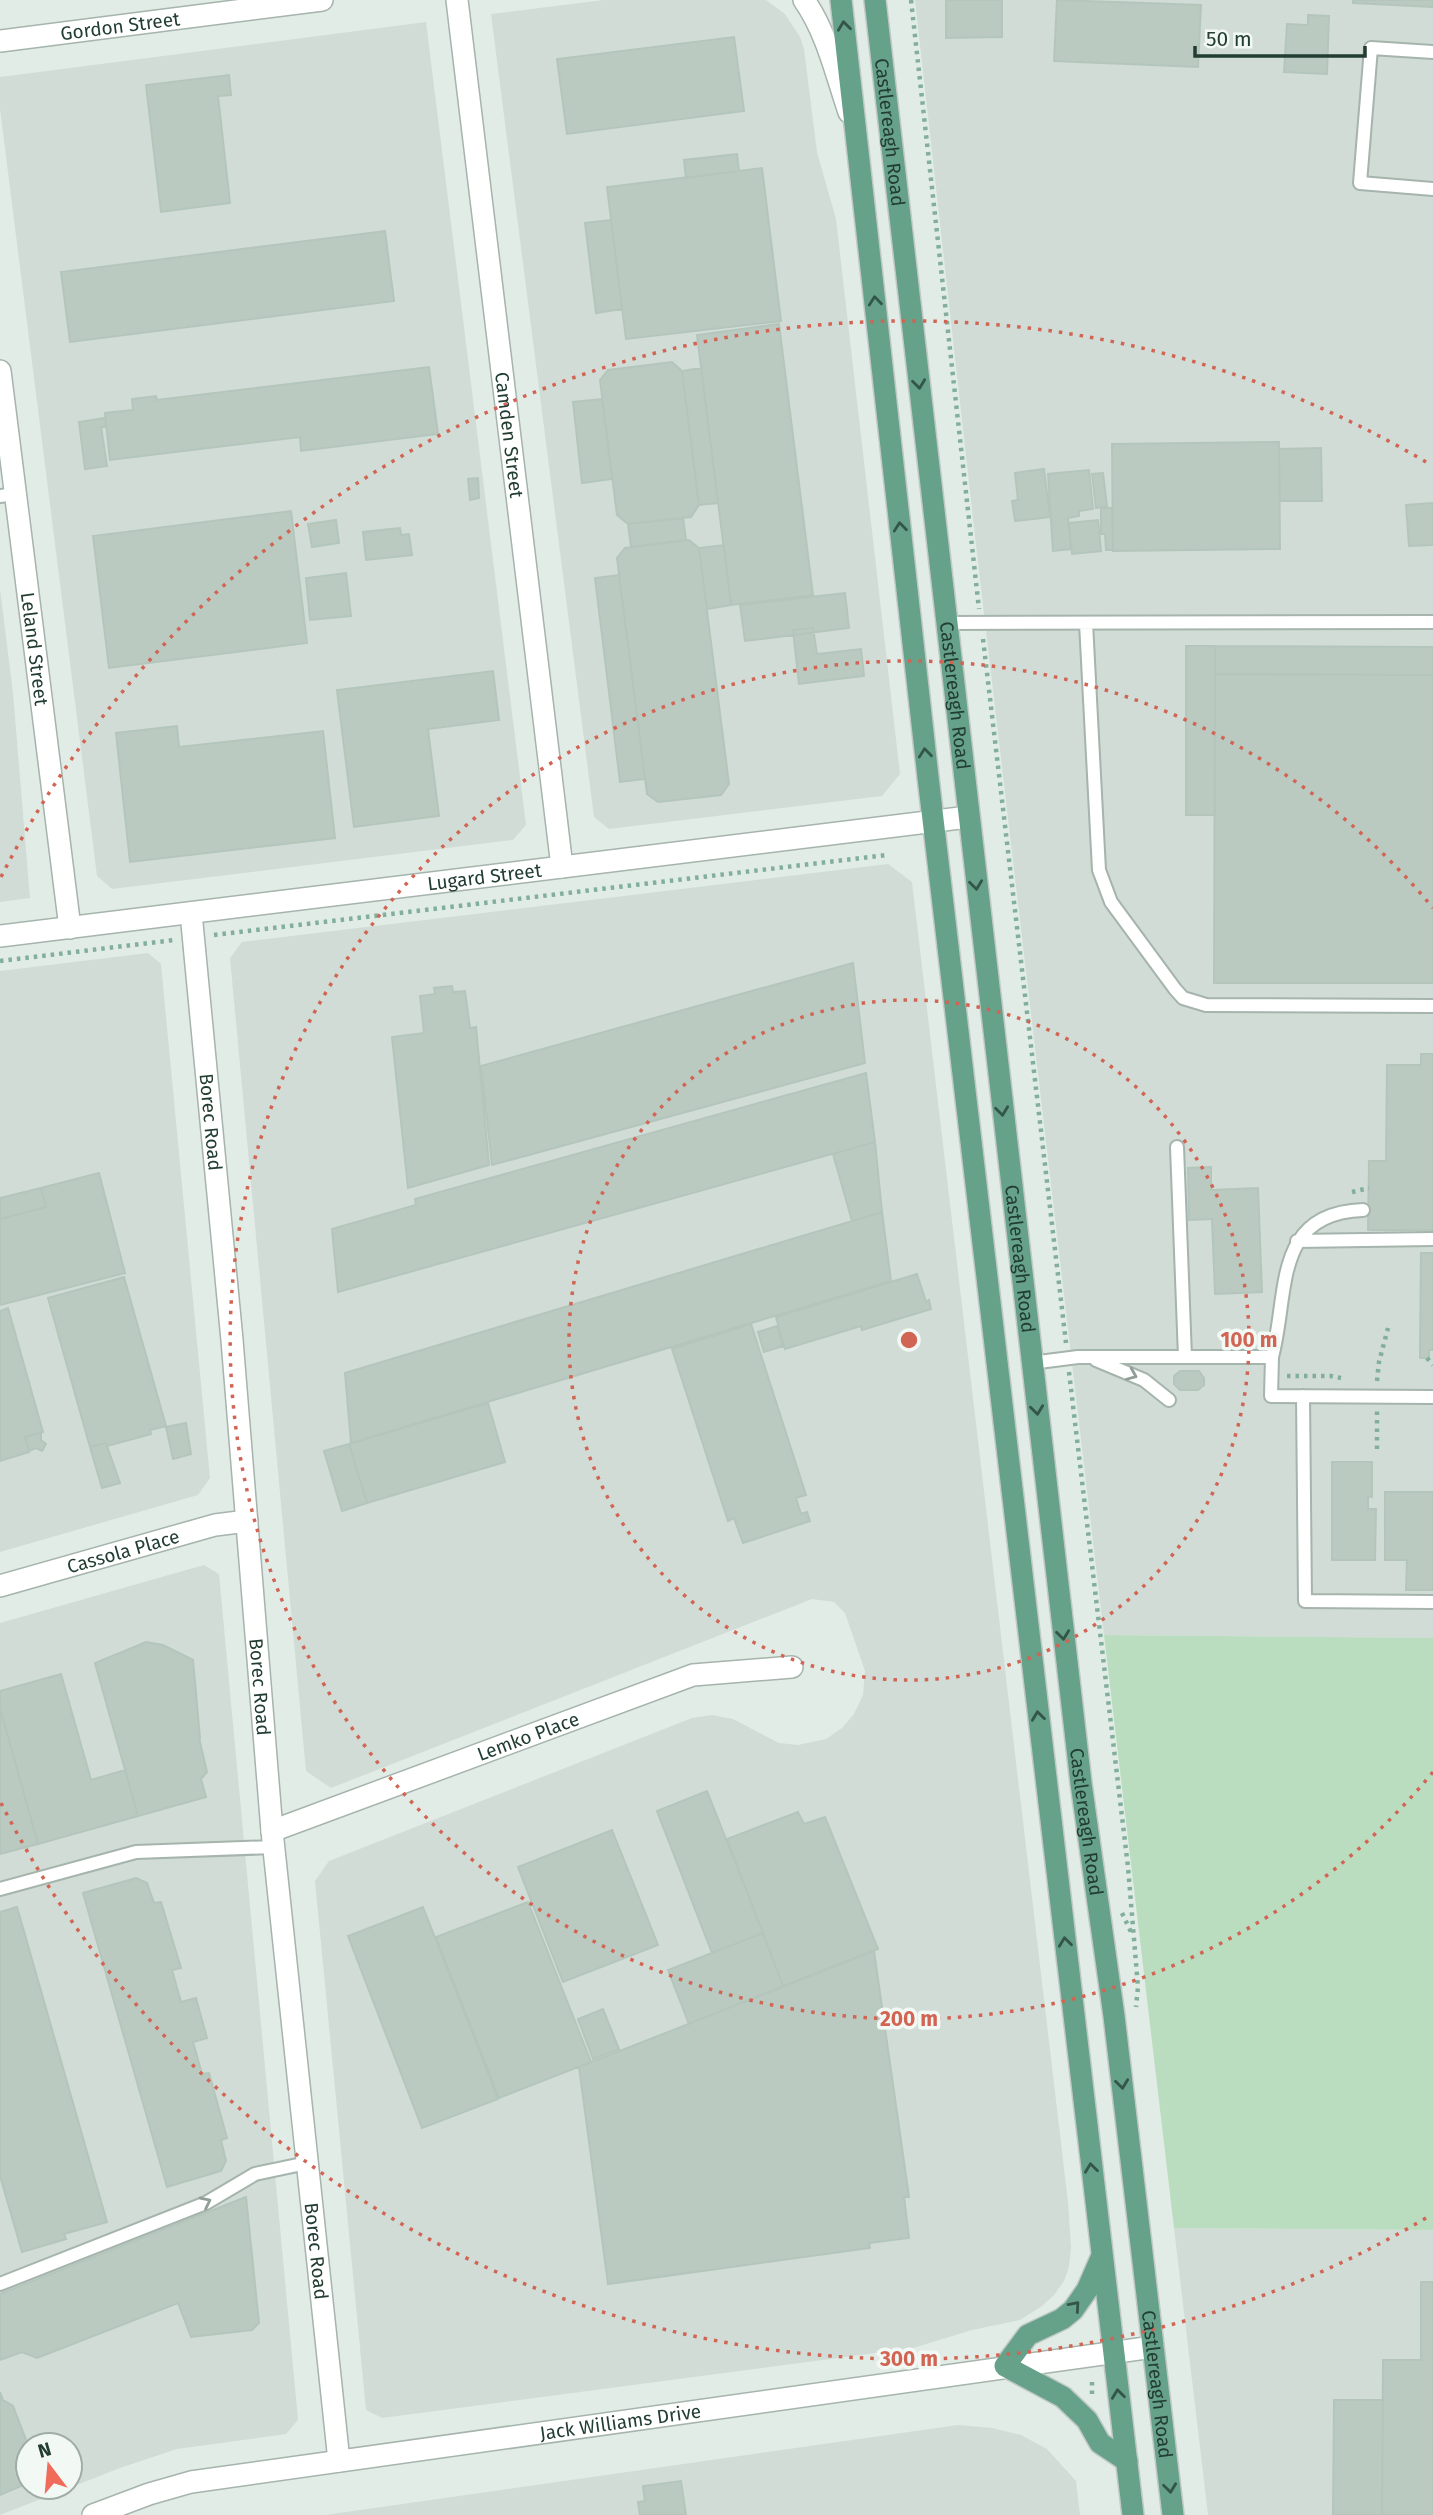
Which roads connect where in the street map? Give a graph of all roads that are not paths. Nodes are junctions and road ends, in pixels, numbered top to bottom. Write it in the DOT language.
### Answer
graph roads {
  1 [pos="322,0"];
  2 [pos="457,0"];
  3 [pos="804,0"];
  4 [pos="841,0"];
  5 [pos="875,0"];
  6 [pos="0,41"];
  7 [pos="1433,52"];
  8 [pos="857,137"];
  9 [pos="1433,189"];
  10 [pos="0,370"];
  11 [pos="8,495"];
  12 [pos="1433,622"];
  13 [pos="946,623"];
  14 [pos="1086,623"];
  15 [pos="968,817"];
  16 [pos="933,821"];
  17 [pos="562,867"];
  18 [pos="191,913"];
  19 [pos="70,928"];
  20 [pos="0,936"];
  21 [pos="1433,1006"];
  22 [pos="1177,1147"];
  23 [pos="1363,1210"];
  24 [pos="1433,1239"];
  25 [pos="1297,1241"];
  26 [pos="1090,1357"];
  27 [pos="1185,1357"];
  28 [pos="1272,1357"];
  29 [pos="1031,1363"];
  30 [pos="1303,1396"];
  31 [pos="1433,1397"];
  32 [pos="1169,1400"];
  33 [pos="247,1521"];
  34 [pos="0,1587"];
  35 [pos="1433,1602"];
  36 [pos="792,1667"];
  37 [pos="272,1839"];
  38 [pos="0,1889"];
  39 [pos="307,2163"];
  40 [pos="1101,2256"];
  41 [pos="0,2284"];
  42 [pos="1153,2347"];
  43 [pos="1113,2352"];
  44 [pos="1005,2366"];
  45 [pos="339,2461"];
  46 [pos="1126,2461"];
  47 [pos="93,2515"];
  48 [pos="1133,2515"];
  49 [pos="1173,2515"];
  1 -- 6 [label="street, Gordon Street"];
  2 -- 17 [label="street, Camden Street"];
  3 -- 8 [label="street"];
  8 -- 4 [label="main road, Castlereagh Road, one-way"];
  5 -- 13 [label="main road, Castlereagh Road, one-way"];
  7 -- 9 [label="lane"];
  16 -- 8 [label="main road, Castlereagh Road, one-way"];
  10 -- 11 [label="street, Leland Street"];
  11 -- 19 [label="street, Leland Street"];
  12 -- 14 [label="lane"];
  13 -- 14 [label="lane"];
  13 -- 15 [label="main road, Castlereagh Road"];
  14 -- 21 [label="lane"];
  15 -- 16 [label="street, Lugard Street"];
  15 -- 29 [label="main road, Castlereagh Road, one-way"];
  16 -- 17 [label="street, Lugard Street"];
  40 -- 16 [label="main road, Castlereagh Road, one-way"];
  17 -- 18 [label="street, Lugard Street"];
  18 -- 19 [label="street, Lugard Street"];
  18 -- 33 [label="street, Borec Road"];
  19 -- 20 [label="street, Lugard Street"];
  22 -- 27 [label="lane"];
  23 -- 25 [label="lane"];
  24 -- 25 [label="lane"];
  25 -- 28 [label="lane"];
  26 -- 27 [label="lane"];
  26 -- 29 [label="lane"];
  26 -- 32 [label="lane, one-way"];
  27 -- 28 [label="lane"];
  28 -- 30 [label="lane"];
  29 -- 42 [label="main road, Castlereagh Road, one-way"];
  30 -- 31 [label="lane"];
  30 -- 35 [label="lane"];
  33 -- 34 [label="street, Cassola Place"];
  33 -- 37 [label="street, Borec Road"];
  36 -- 37 [label="street, Lemko Place"];
  37 -- 38 [label="lane"];
  37 -- 39 [label="street, Borec Road"];
  41 -- 39 [label="lane, one-way"];
  39 -- 45 [label="street, Borec Road"];
  40 -- 43 [label="main road, Castlereagh Road"];
  44 -- 40 [label="main road, one-way"];
  42 -- 43 [label="street, Jack Williams Drive"];
  42 -- 49 [label="main road, Castlereagh Road, one-way"];
  43 -- 44 [label="street, Jack Williams Drive"];
  46 -- 43 [label="main road, Castlereagh Road, one-way"];
  44 -- 45 [label="street, Jack Williams Drive"];
  44 -- 46 [label="main road"];
  45 -- 47 [label="street, Jack Williams Drive"];
  46 -- 48 [label="main road, Castlereagh Road"];
}
